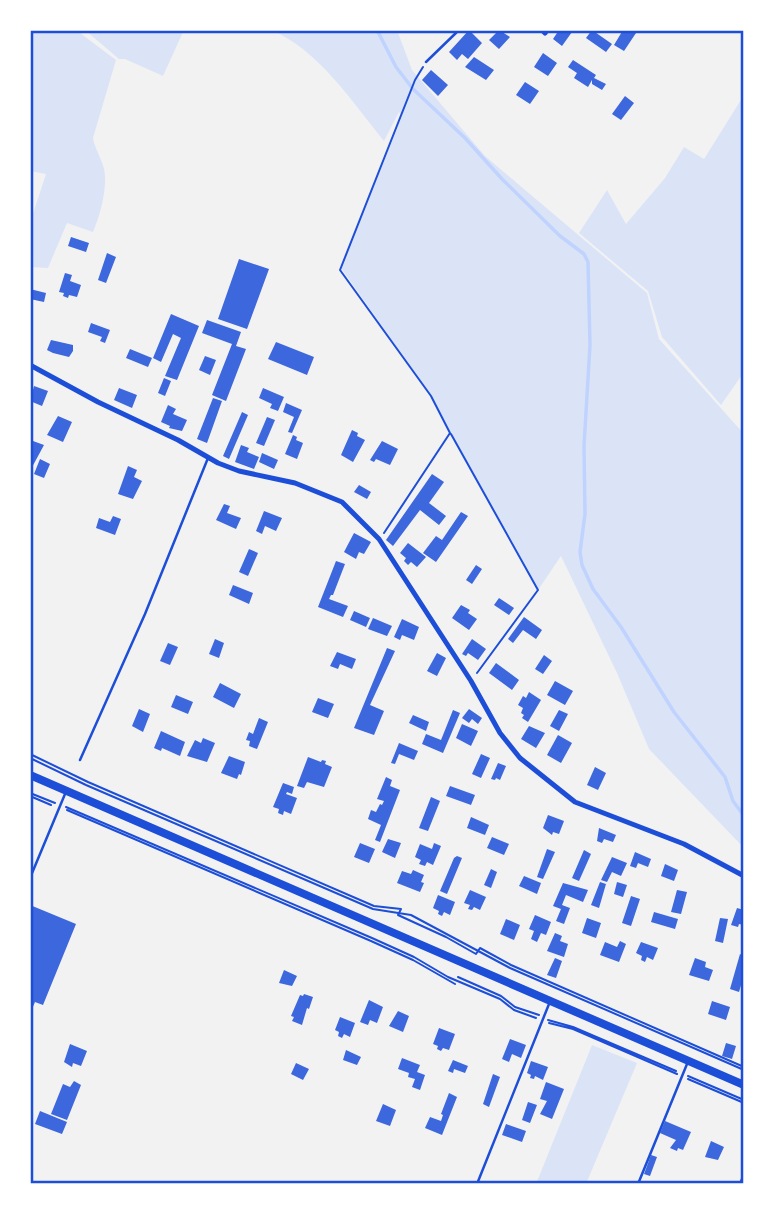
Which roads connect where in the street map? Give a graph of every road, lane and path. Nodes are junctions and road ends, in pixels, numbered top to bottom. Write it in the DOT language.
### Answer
graph roads {
  1 [pos="459,30"];
  2 [pos="426,62"];
  3 [pos="30,365"];
  4 [pos="450,433"];
  5 [pos="208,458"];
  6 [pos="379,539"];
  7 [pos="471,681"];
  8 [pos="30,756"];
  9 [pos="80,760"];
  10 [pos="30,775"];
  11 [pos="66,791"];
  12 [pos="30,794"];
  13 [pos="59,806"];
  14 [pos="744,876"];
  15 [pos="30,878"];
  16 [pos="458,977"];
  17 [pos="455,984"];
  18 [pos="550,1001"];
  19 [pos="538,1018"];
  20 [pos="542,1020"];
  21 [pos="689,1061"];
  22 [pos="744,1068"];
  23 [pos="682,1075"];
  24 [pos="744,1085"];
  25 [pos="744,1102"];
  26 [pos="744,1174"];
  27 [pos="477,1184"];
  28 [pos="638,1184"];
  29 [pos="740,1184"];
  1 -- 2 [label="lane"];
  2 -- 4 [label="path"];
  3 -- 5 [label="street"];
  4 -- 6 [label="path"];
  4 -- 7 [label="path"];
  5 -- 6 [label="street"];
  5 -- 9 [label="lane"];
  6 -- 7 [label="street"];
  7 -- 14 [label="street"];
  8 -- 22 [label="path"];
  10 -- 11 [label="main road"];
  11 -- 13 [label="lane"];
  11 -- 18 [label="main road"];
  12 -- 13 [label="path"];
  13 -- 15 [label="lane"];
  13 -- 17 [label="path"];
  13 -- 19 [label="path"];
  16 -- 19 [label="path"];
  18 -- 20 [label="lane"];
  18 -- 21 [label="main road"];
  19 -- 20 [label="path"];
  20 -- 23 [label="path"];
  20 -- 27 [label="lane"];
  21 -- 23 [label="lane"];
  21 -- 24 [label="main road"];
  23 -- 25 [label="path"];
  23 -- 28 [label="lane"];
  26 -- 29 [label="lane"];
}
